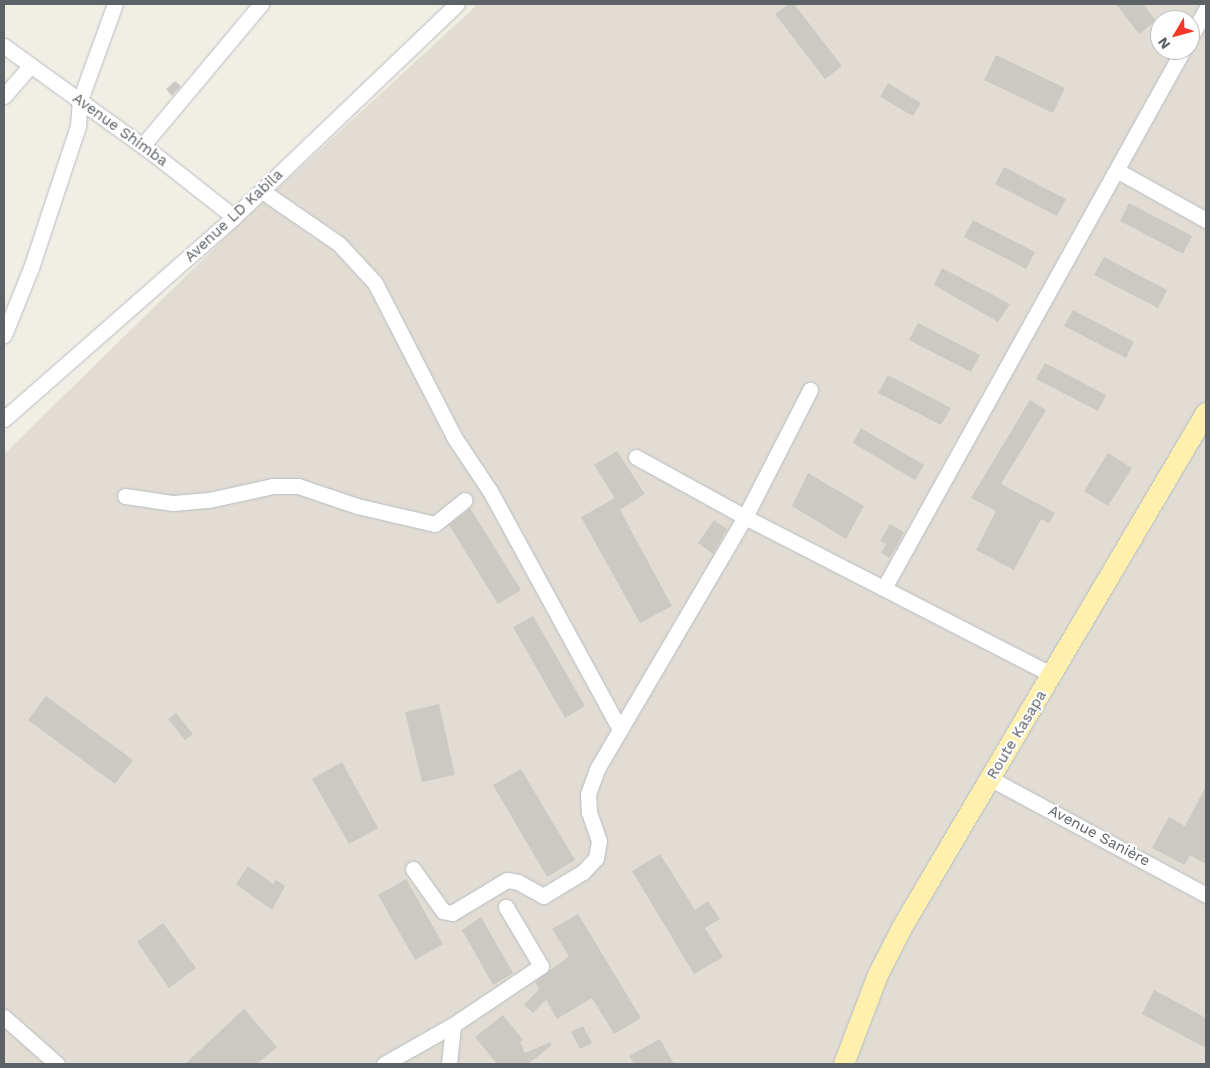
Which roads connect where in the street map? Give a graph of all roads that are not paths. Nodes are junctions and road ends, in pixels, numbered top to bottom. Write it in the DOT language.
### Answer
graph roads {
  1 [pos="115,4"];
  2 [pos="261,4"];
  3 [pos="457,4"];
  4 [pos="4,46"];
  5 [pos="1178,60"];
  6 [pos="29,67"];
  7 [pos="4,96"];
  8 [pos="80,100"];
  9 [pos="143,145"];
  10 [pos="1118,171"];
  11 [pos="262,191"];
  12 [pos="234,217"];
  13 [pos="1206,220"];
  14 [pos="4,335"];
  15 [pos="810,390"];
  16 [pos="1206,413"];
  17 [pos="4,419"];
  18 [pos="636,457"];
  19 [pos="125,496"];
  20 [pos="464,500"];
  21 [pos="745,517"];
  22 [pos="884,588"];
  23 [pos="1052,676"];
  24 [pos="619,728"];
  25 [pos="991,779"];
  26 [pos="413,868"];
  27 [pos="1206,896"];
  28 [pos="506,907"];
  29 [pos="4,1017"];
  30 [pos="453,1025"];
  31 [pos="57,1064"];
  32 [pos="384,1064"];
  33 [pos="449,1064"];
  34 [pos="844,1064"];
  1 -- 8 [label="street"];
  2 -- 9 [label="street"];
  3 -- 11 [label="street, Avenue LD Kabila"];
  4 -- 6 [label="street, Avenue Shimba"];
  5 -- 10 [label="street"];
  6 -- 7 [label="street"];
  6 -- 8 [label="street, Avenue Shimba"];
  8 -- 9 [label="street, Avenue Shimba"];
  8 -- 14 [label="street"];
  9 -- 12 [label="street, Avenue Shimba"];
  10 -- 13 [label="street"];
  10 -- 22 [label="street"];
  11 -- 12 [label="street, Avenue LD Kabila"];
  11 -- 24 [label="street"];
  12 -- 17 [label="street, Avenue LD Kabila"];
  15 -- 21 [label="street"];
  16 -- 23 [label="main road, Route Kasapa"];
  18 -- 21 [label="street"];
  19 -- 20 [label="street"];
  21 -- 22 [label="street"];
  21 -- 24 [label="street"];
  22 -- 23 [label="street"];
  23 -- 25 [label="main road, Route Kasapa"];
  24 -- 26 [label="street"];
  25 -- 27 [label="street, Avenue Sanière"];
  25 -- 34 [label="main road, Route Kasapa"];
  28 -- 30 [label="street"];
  29 -- 31 [label="street"];
  30 -- 32 [label="street"];
  30 -- 33 [label="street"];
}
